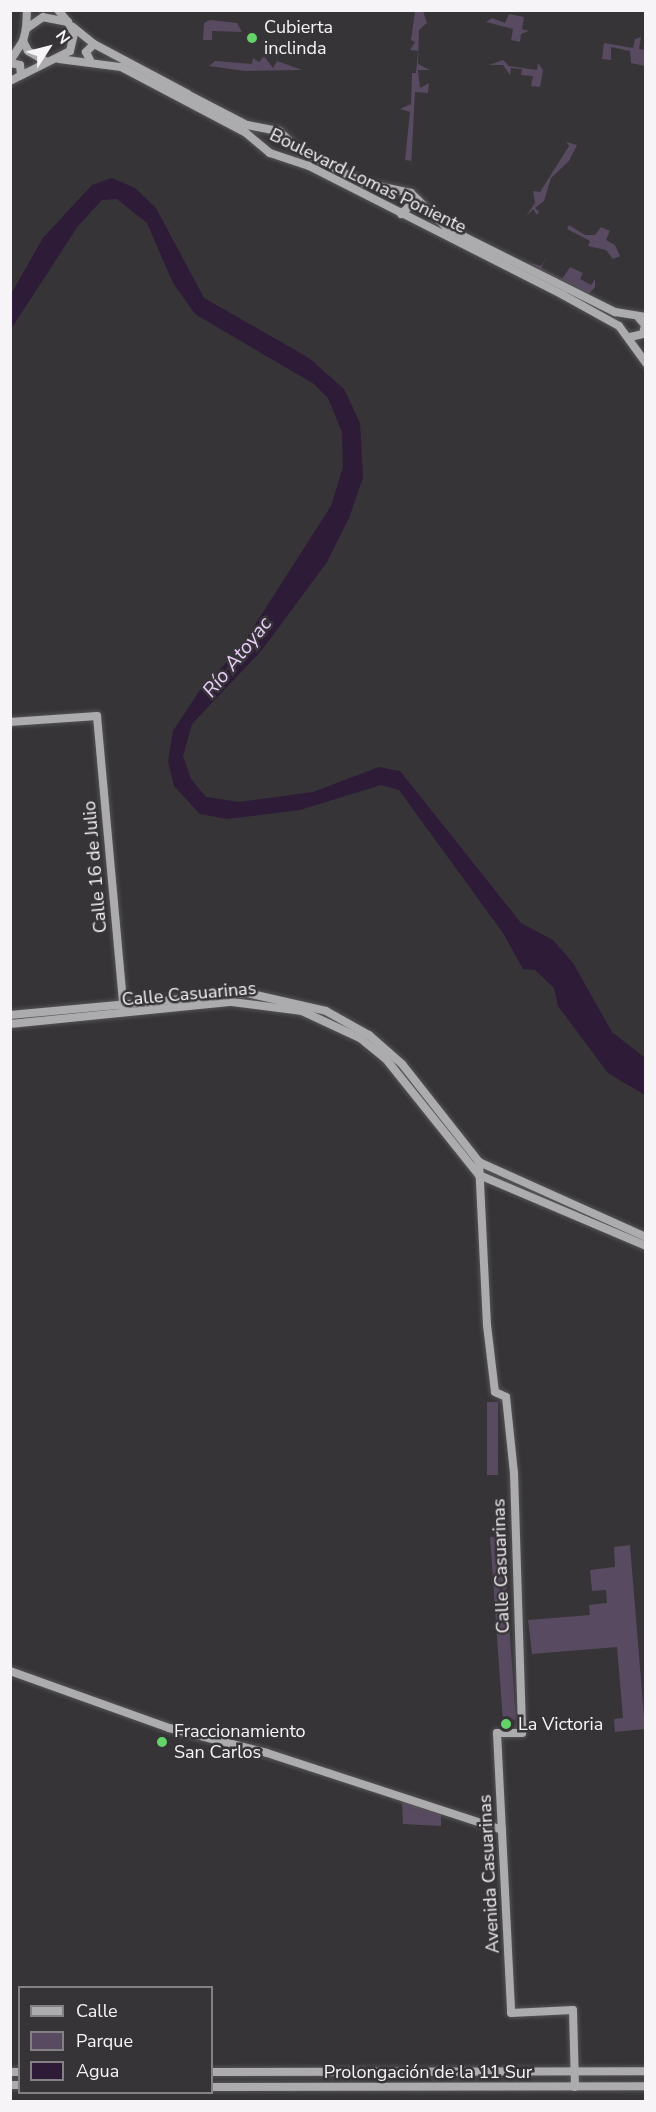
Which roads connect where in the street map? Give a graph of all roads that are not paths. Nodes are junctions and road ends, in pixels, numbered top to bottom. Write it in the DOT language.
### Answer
graph roads {
  1 [pos="27,10"];
  2 [pos="58,10"];
  3 [pos="70,24"];
  4 [pos="26,29"];
  5 [pos="23,41"];
  6 [pos="94,44"];
  7 [pos="59,59"];
  8 [pos="90,60"];
  9 [pos="45,61"];
  10 [pos="10,62"];
  11 [pos="21,75"];
  12 [pos="10,81"];
  13 [pos="189,98"];
  14 [pos="266,130"];
  15 [pos="291,142"];
  16 [pos="259,145"];
  17 [pos="281,157"];
  18 [pos="398,191"];
  19 [pos="417,199"];
  20 [pos="389,208"];
  21 [pos="401,214"];
  22 [pos="642,318"];
  23 [pos="630,337"];
  24 [pos="645,363"];
  25 [pos="10,722"];
  26 [pos="123,1006"];
  27 [pos="10,1015"];
  28 [pos="124,1015"];
  29 [pos="10,1024"];
  30 [pos="479,1162"];
  31 [pos="479,1175"];
  32 [pos="645,1238"];
  33 [pos="645,1246"];
  34 [pos="10,1671"];
  35 [pos="497,1733"];
  36 [pos="502,1830"];
  37 [pos="577,2070"];
  38 [pos="645,2071"];
  39 [pos="213,2072"];
  40 [pos="645,2086"];
  41 [pos="213,2087"];
  42 [pos="577,2087"];
  1 -- 4 [label="street"];
  2 -- 3 [label="street, Boulevard Lomas Poniente"];
  3 -- 4 [label="street"];
  3 -- 6 [label="street, Boulevard Lomas Poniente"];
  3 -- 7 [label="street"];
  4 -- 5 [label="street"];
  5 -- 9 [label="street"];
  5 -- 10 [label="street"];
  6 -- 8 [label="street"];
  6 -- 13 [label="street, Boulevard Lomas Poniente"];
  7 -- 8 [label="street, Boulevard Lomas Poniente"];
  7 -- 9 [label="street"];
  8 -- 13 [label="street, Boulevard Lomas Poniente"];
  9 -- 11 [label="street"];
  10 -- 11 [label="street"];
  11 -- 12 [label="street"];
  13 -- 14 [label="street, Boulevard Lomas Poniente"];
  13 -- 16 [label="street, Boulevard Lomas Poniente"];
  14 -- 15 [label="street, Boulevard Lomas Poniente"];
  14 -- 16 [label="street"];
  15 -- 17 [label="street"];
  15 -- 18 [label="street, Boulevard Lomas Poniente"];
  16 -- 17 [label="street, Boulevard Lomas Poniente"];
  17 -- 20 [label="street, Boulevard Lomas Poniente"];
  18 -- 19 [label="street, Boulevard Lomas Poniente"];
  18 -- 20 [label="street"];
  19 -- 21 [label="street"];
  19 -- 22 [label="street, Boulevard Lomas Poniente"];
  20 -- 21 [label="street, Boulevard Lomas Poniente"];
  21 -- 23 [label="street, Boulevard Lomas Poniente"];
  22 -- 23 [label="street"];
  23 -- 24 [label="street, Boulevard Lomas Poniente"];
  25 -- 26 [label="street, Calle 16 de Julio"];
  26 -- 27 [label="street, Calle Casuarinas"];
  26 -- 28 [label="street, Calle 16 de Julio"];
  26 -- 30 [label="street, Calle Casuarinas"];
  28 -- 29 [label="street, Calle Casuarinas"];
  28 -- 31 [label="street, Calle Casuarinas"];
  30 -- 31 [label="street"];
  30 -- 32 [label="street, Calle Casuarinas"];
  31 -- 33 [label="street, Calle Casuarinas"];
  31 -- 35 [label="street, Calle Casuarinas"];
  34 -- 36 [label="street"];
  35 -- 36 [label="street, Avenida Casuarinas"];
  36 -- 37 [label="street, Avenida Casuarinas"];
  37 -- 38 [label="street, Prolongación de la 11 Sur"];
  37 -- 39 [label="street, Prolongación de la 11 Sur"];
  37 -- 42 [label="street"];
  40 -- 42 [label="street, Prolongación de la 11 Sur"];
  41 -- 42 [label="street, Prolongación de la 11 Sur"];
}
